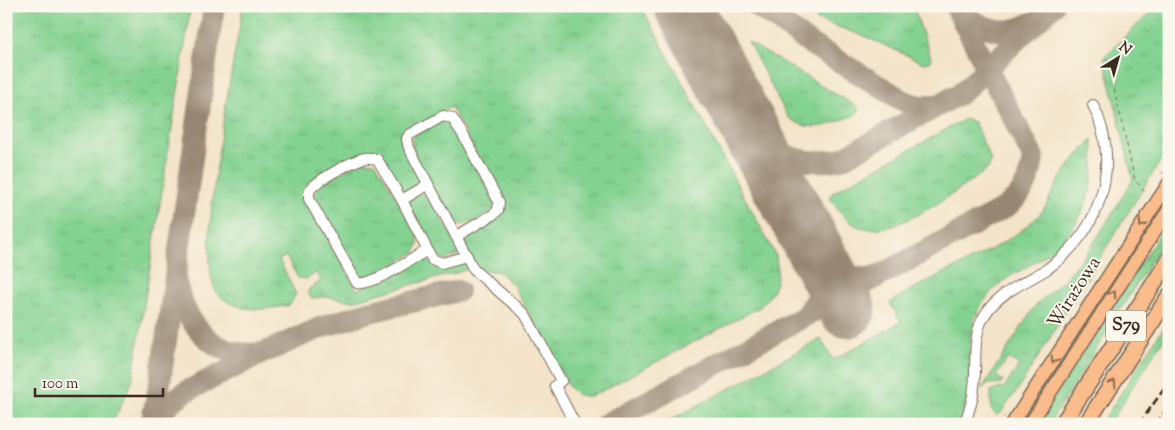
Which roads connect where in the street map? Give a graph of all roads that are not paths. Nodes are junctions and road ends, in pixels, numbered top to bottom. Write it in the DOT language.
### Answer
graph roads {
  1 [pos="1094,105"];
  2 [pos="1169,183"];
  3 [pos="427,185"];
  4 [pos="402,200"];
  5 [pos="1169,209"];
  6 [pos="457,236"];
  7 [pos="426,251"];
  8 [pos="467,256"];
  9 [pos="1169,260"];
  10 [pos="1169,296"];
  11 [pos="1007,421"];
  12 [pos="575,424"];
  13 [pos="964,424"];
  14 [pos="1030,424"];
  15 [pos="1062,424"];
  16 [pos="1086,424"];
  1 -- 13 [label="lane"];
  2 -- 11 [label="main road, Wirażowa, one-way"];
  3 -- 4 [label="lane"];
  3 -- 6 [label="lane"];
  3 -- 6 [label="lane"];
  4 -- 7 [label="lane"];
  4 -- 7 [label="lane"];
  14 -- 5 [label="main road, Wirażowa, one-way"];
  6 -- 8 [label="lane"];
  7 -- 8 [label="lane"];
  8 -- 12 [label="lane"];
  9 -- 15 [label="highway, S79"];
  16 -- 10 [label="highway, S79, one-way"];
}
